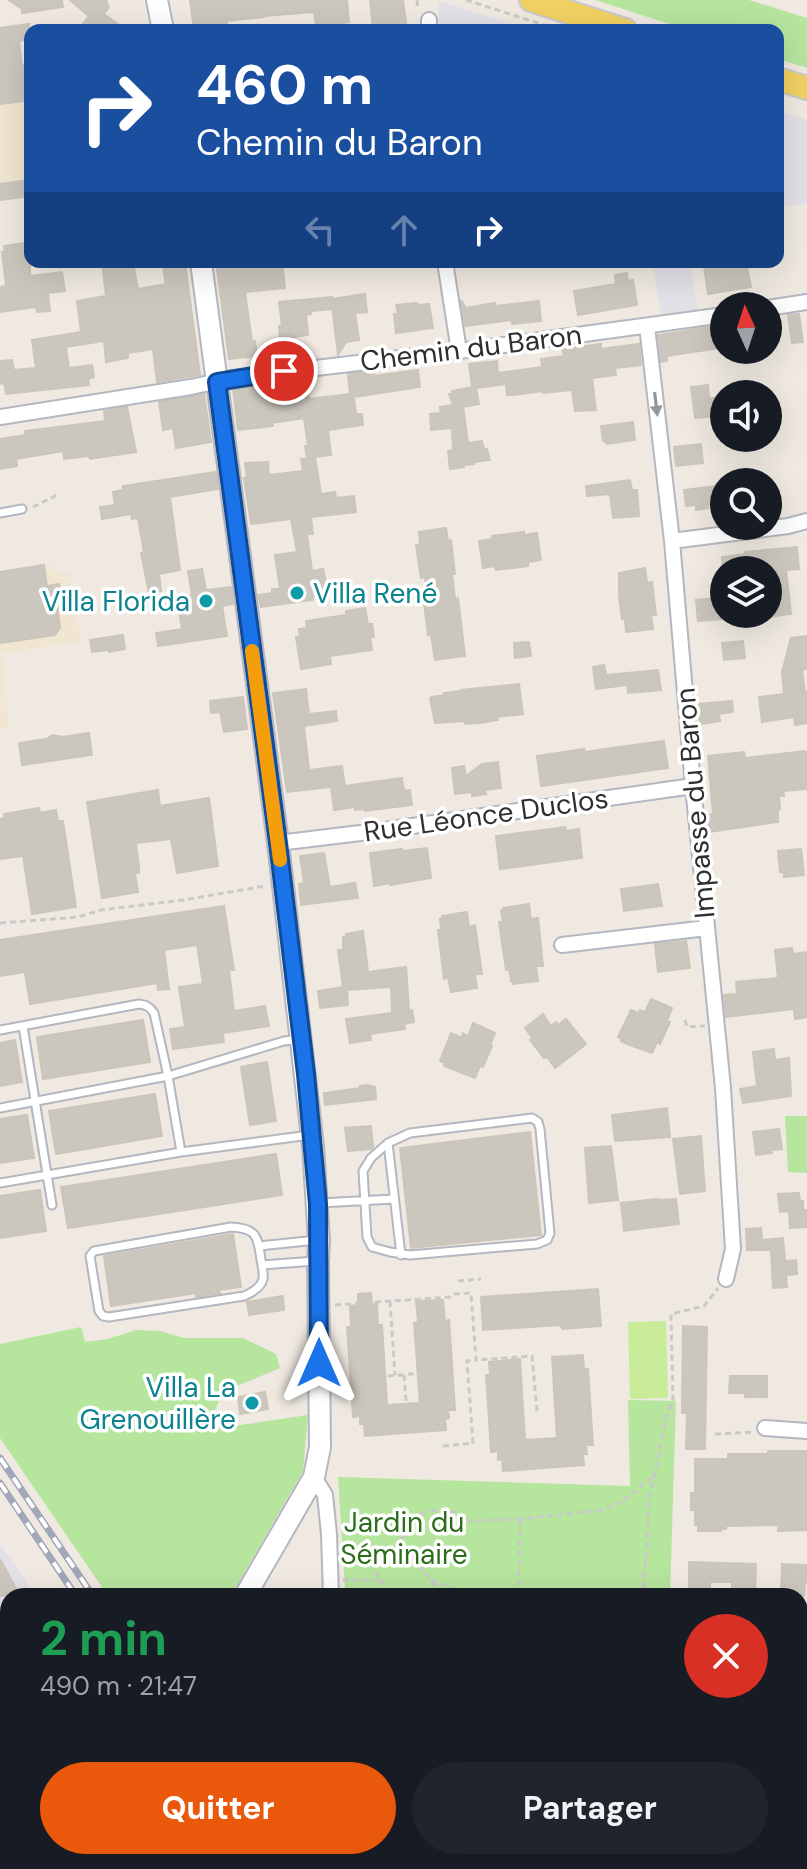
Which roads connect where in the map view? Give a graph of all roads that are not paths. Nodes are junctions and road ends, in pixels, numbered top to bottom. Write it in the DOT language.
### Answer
graph roads {
  1 [pos="157,0"];
  2 [pos="171,0"];
  3 [pos="531,0"];
  4 [pos="162,24"];
  5 [pos="173,24"];
  6 [pos="606,24"];
  7 [pos="784,81"];
  8 [pos="807,88"];
  9 [pos="202,268"];
  10 [pos="446,268"];
  11 [pos="807,302"];
  12 [pos="782,306"];
  13 [pos="710,317"];
  14 [pos="647,326"];
  15 [pos="459,351"];
  16 [pos="217,382"];
  17 [pos="0,417"];
  18 [pos="22,509"];
  19 [pos="0,513"];
  20 [pos="807,521"];
  21 [pos="672,541"];
  22 [pos="693,786"];
  23 [pos="278,843"];
  24 [pos="707,928"];
  25 [pos="562,945"];
  26 [pos="23,1026"];
  27 [pos="0,1030"];
  28 [pos="302,1038"];
  29 [pos="168,1076"];
  30 [pos="35,1102"];
  31 [pos="0,1108"];
  32 [pos="312,1135"];
  33 [pos="388,1143"];
  34 [pos="181,1152"];
  35 [pos="47,1175"];
  36 [pos="0,1183"];
  37 [pos="394,1199"];
  38 [pos="365,1200"];
  39 [pos="318,1204"];
  40 [pos="52,1205"];
  41 [pos="259,1246"];
  42 [pos="318,1250"];
  43 [pos="401,1255"];
  44 [pos="262,1265"];
  45 [pos="726,1279"];
  46 [pos="765,1428"];
  47 [pos="807,1431"];
  48 [pos="314,1477"];
  49 [pos="250,1588"];
  50 [pos="330,1588"];
  1 -- 4 [label="street"];
  2 -- 5 [label="street"];
  3 -- 6 [label="main road"];
  7 -- 8 [label="main road"];
  9 -- 16 [label="street"];
  10 -- 15 [label="street"];
  11 -- 12 [label="street"];
  13 -- 14 [label="street, Chemin du Baron"];
  14 -- 15 [label="street, Chemin du Baron"];
  14 -- 21 [label="street, Impasse du Baron, one-way"];
  15 -- 16 [label="street, Chemin du Baron"];
  16 -- 17 [label="street, Chemin du Baron"];
  16 -- 23 [label="street"];
  18 -- 19 [label="lane"];
  20 -- 21 [label="street"];
  21 -- 22 [label="street, Impasse du Baron"];
  22 -- 23 [label="street, Rue Léonce Duclos"];
  22 -- 24 [label="street, Impasse du Baron"];
  23 -- 28 [label="street"];
  24 -- 25 [label="street"];
  24 -- 45 [label="street, Impasse du Baron"];
  26 -- 27 [label="lane"];
  26 -- 29 [label="lane"];
  26 -- 30 [label="lane"];
  28 -- 29 [label="lane"];
  28 -- 32 [label="street"];
  29 -- 30 [label="lane"];
  29 -- 34 [label="lane"];
  30 -- 31 [label="lane"];
  30 -- 35 [label="lane"];
  32 -- 34 [label="lane"];
  32 -- 39 [label="street"];
  33 -- 37 [label="lane"];
  33 -- 38 [label="lane"];
  33 -- 43 [label="lane"];
  34 -- 35 [label="lane"];
  35 -- 36 [label="lane"];
  35 -- 40 [label="lane"];
  37 -- 38 [label="lane"];
  37 -- 43 [label="lane"];
  38 -- 39 [label="lane"];
  38 -- 43 [label="lane"];
  39 -- 42 [label="street"];
  41 -- 42 [label="lane"];
  41 -- 44 [label="lane"];
  41 -- 44 [label="lane"];
  42 -- 44 [label="lane"];
  42 -- 48 [label="street"];
  46 -- 47 [label="street"];
  48 -- 49 [label="street"];
  48 -- 50 [label="street"];
}
